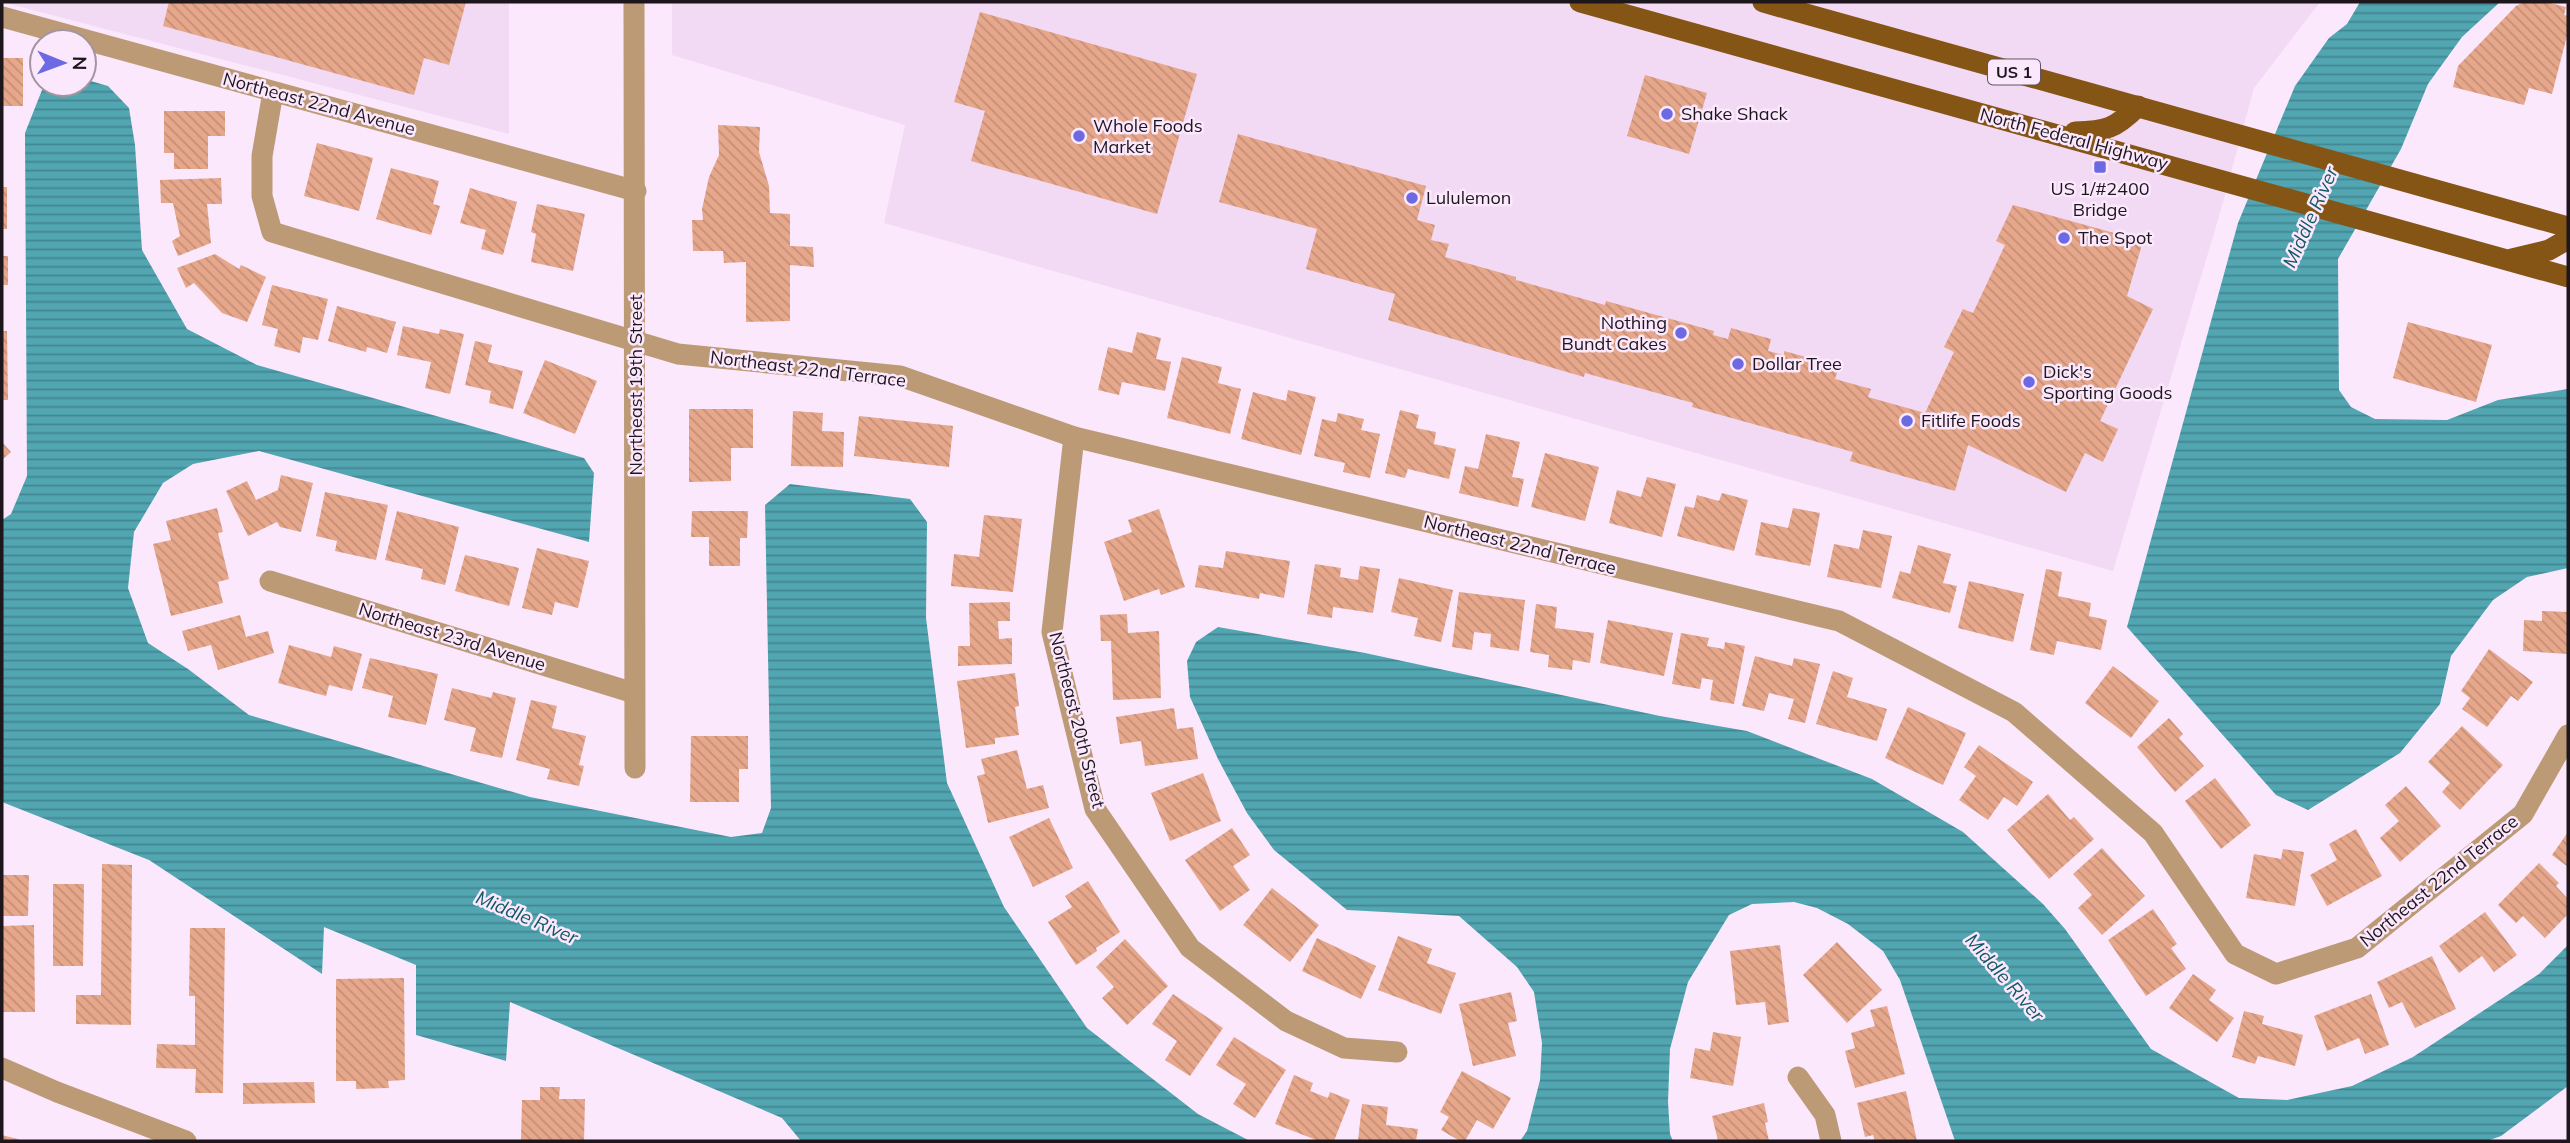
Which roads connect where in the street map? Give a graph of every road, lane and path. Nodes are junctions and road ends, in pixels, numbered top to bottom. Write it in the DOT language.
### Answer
graph roads {
  1 [pos="634,2"];
  2 [pos="1580,2"];
  3 [pos="1763,2"];
  4 [pos="2,18"];
  5 [pos="273,92"];
  6 [pos="2138,106"];
  7 [pos="2055,133"];
  8 [pos="636,191"];
  9 [pos="2568,227"];
  10 [pos="2568,239"];
  11 [pos="2510,260"];
  12 [pos="2568,276"];
  13 [pos="636,341"];
  14 [pos="1074,437"];
  15 [pos="270,581"];
  16 [pos="634,693"];
  17 [pos="2568,735"];
  18 [pos="635,768"];
  19 [pos="1397,1052"];
  20 [pos="2,1068"];
  21 [pos="1798,1077"];
  22 [pos="186,1141"];
  23 [pos="1831,1141"];
  1 -- 8 [label="street, Northeast 19th Street"];
  2 -- 7 [label="main road, North Federal Highway"];
  3 -- 6 [label="main road, US 1"];
  4 -- 5 [label="street, Northeast 22nd Avenue"];
  5 -- 8 [label="street, Northeast 22nd Avenue"];
  5 -- 13 [label="street, Northeast 22nd Terrace"];
  6 -- 7 [label="main road"];
  6 -- 9 [label="main road, US 1"];
  7 -- 11 [label="main road, North Federal Highway"];
  8 -- 13 [label="street, Northeast 19th Street"];
  10 -- 11 [label="main road"];
  11 -- 12 [label="main road, North Federal Highway"];
  13 -- 14 [label="street, Northeast 22nd Terrace"];
  13 -- 16 [label="street, Northeast 19th Street"];
  14 -- 17 [label="street, Northeast 22nd Terrace"];
  14 -- 19 [label="street, Northeast 20th Street"];
  15 -- 16 [label="street, Northeast 23rd Avenue"];
  16 -- 18 [label="street, Northeast 19th Street"];
  20 -- 22 [label="street"];
  21 -- 23 [label="street"];
}
